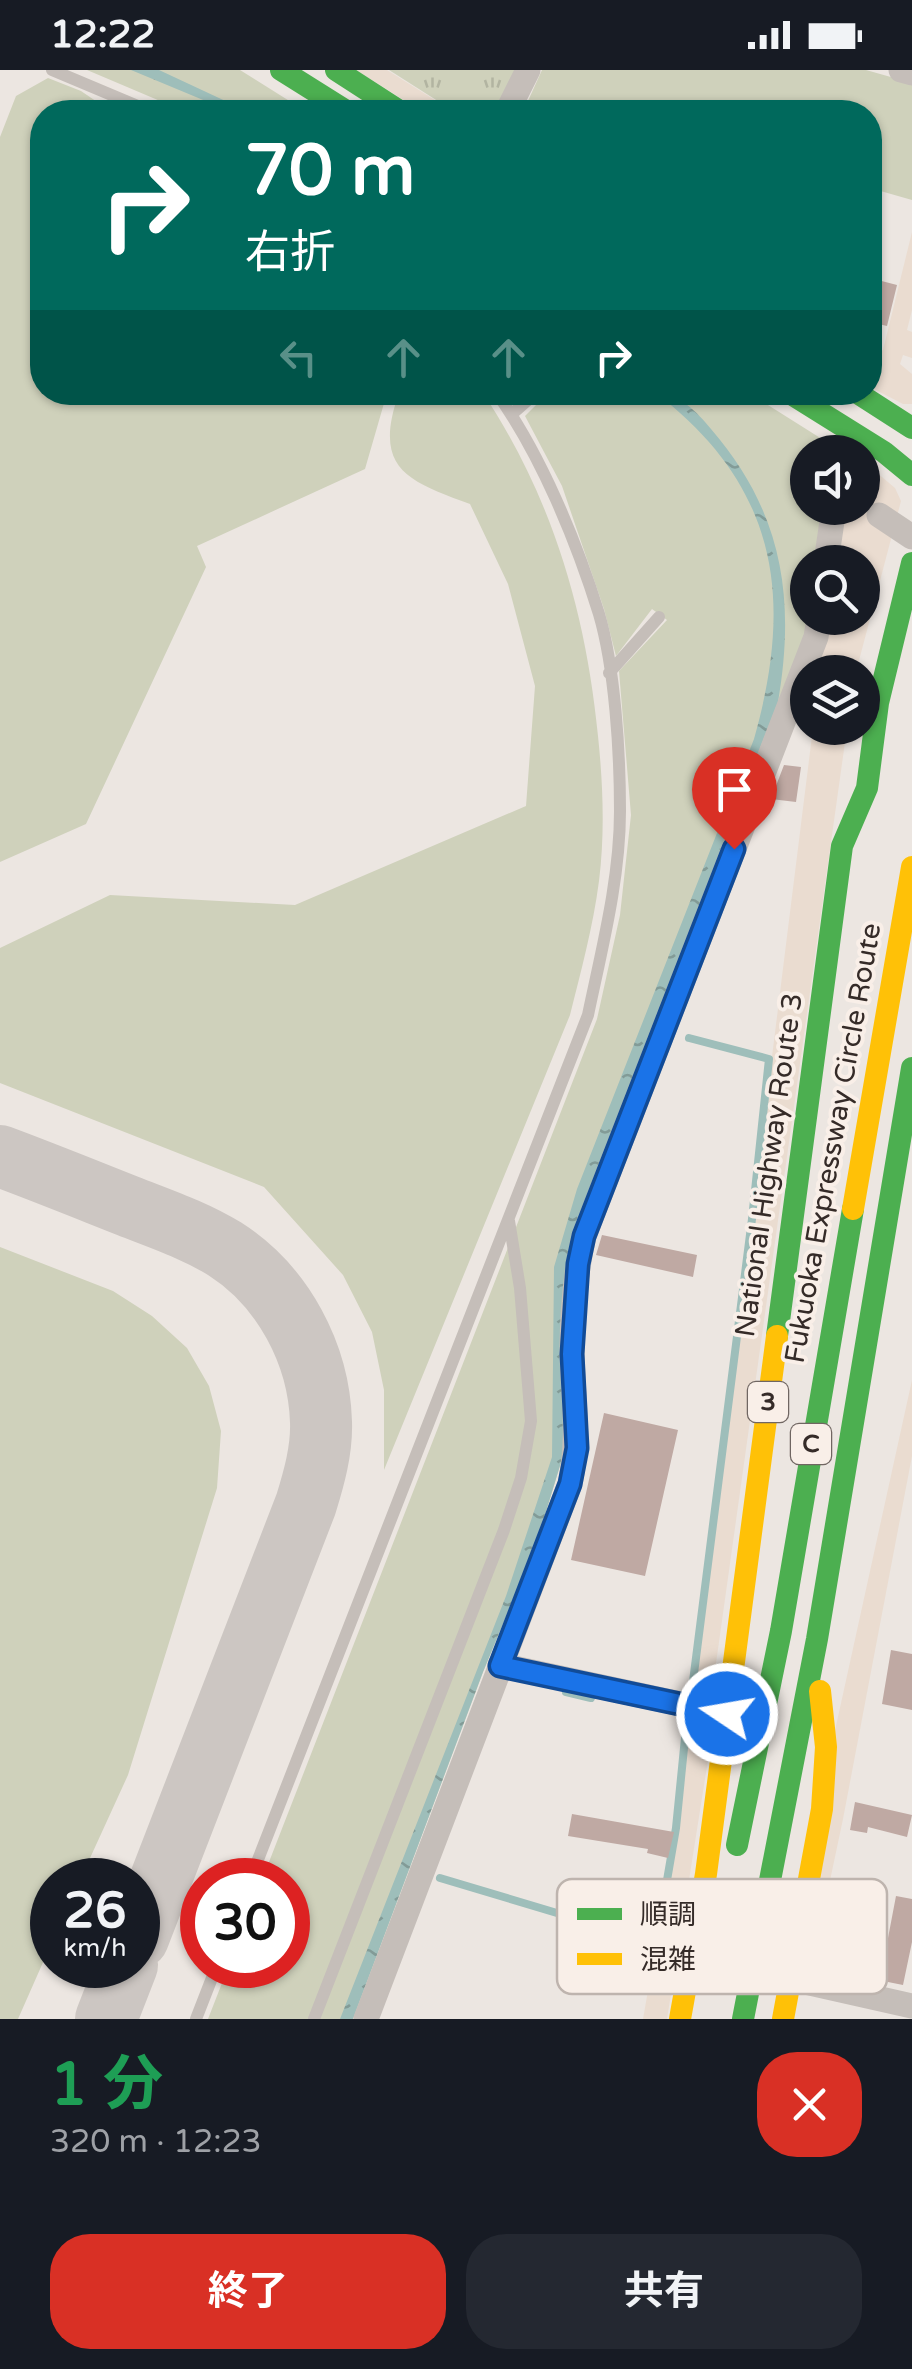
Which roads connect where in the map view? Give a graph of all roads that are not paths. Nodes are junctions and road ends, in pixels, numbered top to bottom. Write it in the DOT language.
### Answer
graph roads {
  1 [pos="52,70"];
  2 [pos="281,70"];
  3 [pos="336,70"];
  4 [pos="528,70"];
  5 [pos="901,70"];
  6 [pos="912,73"];
  7 [pos="123,100"];
  8 [pos="329,100"];
  9 [pos="382,100"];
  10 [pos="513,100"];
  11 [pos="505,405"];
  12 [pos="522,405"];
  13 [pos="803,405"];
  14 [pos="876,405"];
  15 [pos="512,414"];
  16 [pos="912,428"];
  17 [pos="837,435"];
  18 [pos="880,451"];
  19 [pos="912,475"];
  20 [pos="880,517"];
  21 [pos="912,537"];
  22 [pos="912,563"];
  23 [pos="660,617"];
  24 [pos="816,635"];
  25 [pos="609,673"];
  26 [pos="868,788"];
  27 [pos="866,852"];
  28 [pos="912,867"];
  29 [pos="912,1068"];
  30 [pos="832,1093"];
  31 [pos="912,1148"];
  32 [pos="508,1218"];
  33 [pos="857,1539"];
  34 [pos="500,1666"];
  35 [pos="820,1691"];
  36 [pos="727,1714"];
  37 [pos="259,1858"];
  38 [pos="732,1871"];
  39 [pos="705,1879"];
  40 [pos="715,1879"];
  41 [pos="770,1879"];
  42 [pos="799,1879"];
  43 [pos="803,1879"];
  44 [pos="809,1879"];
  45 [pos="208,1988"];
  46 [pos="684,1994"];
  47 [pos="701,1994"];
  48 [pos="748,1994"];
  49 [pos="777,1994"];
  50 [pos="788,1994"];
  51 [pos="789,1994"];
  52 [pos="859,1994"];
  53 [pos="912,2006"];
  54 [pos="196,2019"];
  55 [pos="314,2019"];
  56 [pos="366,2019"];
  57 [pos="680,2019"];
  58 [pos="698,2019"];
  59 [pos="743,2019"];
  60 [pos="772,2019"];
  61 [pos="783,2019"];
  1 -- 7 [label="lane"];
  2 -- 8 [label="main road"];
  3 -- 9 [label="main road"];
  4 -- 10 [label="street"];
  5 -- 6 [label="street"];
  11 -- 15 [label="lane"];
  12 -- 15 [label="lane"];
  13 -- 17 [label="main road"];
  14 -- 16 [label="main road"];
  15 -- 25 [label="lane"];
  18 -- 19 [label="main road"];
  20 -- 21 [label="street"];
  22 -- 26 [label="main road, National Highway Route 3 / 3"];
  23 -- 25 [label="lane"];
  24 -- 34 [label="street"];
  25 -- 32 [label="lane"];
  26 -- 27 [label="main road, 3"];
  26 -- 36 [label="main road, National Highway Route 3 / 3"];
  28 -- 38 [label="main road, Fukuoka Expressway Circle Route / C"];
  29 -- 41 [label="main road, C"];
  30 -- 40 [label="main road"];
  31 -- 35 [label="main road"];
  32 -- 37 [label="lane"];
  32 -- 55 [label="lane"];
  33 -- 43 [label="main road"];
  34 -- 36 [label="street"];
  34 -- 56 [label="street"];
  35 -- 42 [label="main road, bridge"];
  35 -- 44 [label="main road, bridge"];
  36 -- 39 [label="main road, National Highway Route 3 / 3"];
  45 -- 54 [label="lane"];
  46 -- 57 [label="main road, National Highway Route 3 / 3"];
  47 -- 58 [label="main road"];
  48 -- 59 [label="main road, C"];
  49 -- 60 [label="main road, bridge"];
  50 -- 61 [label="main road, bridge"];
  51 -- 61 [label="main road"];
  52 -- 53 [label="street"];
}
